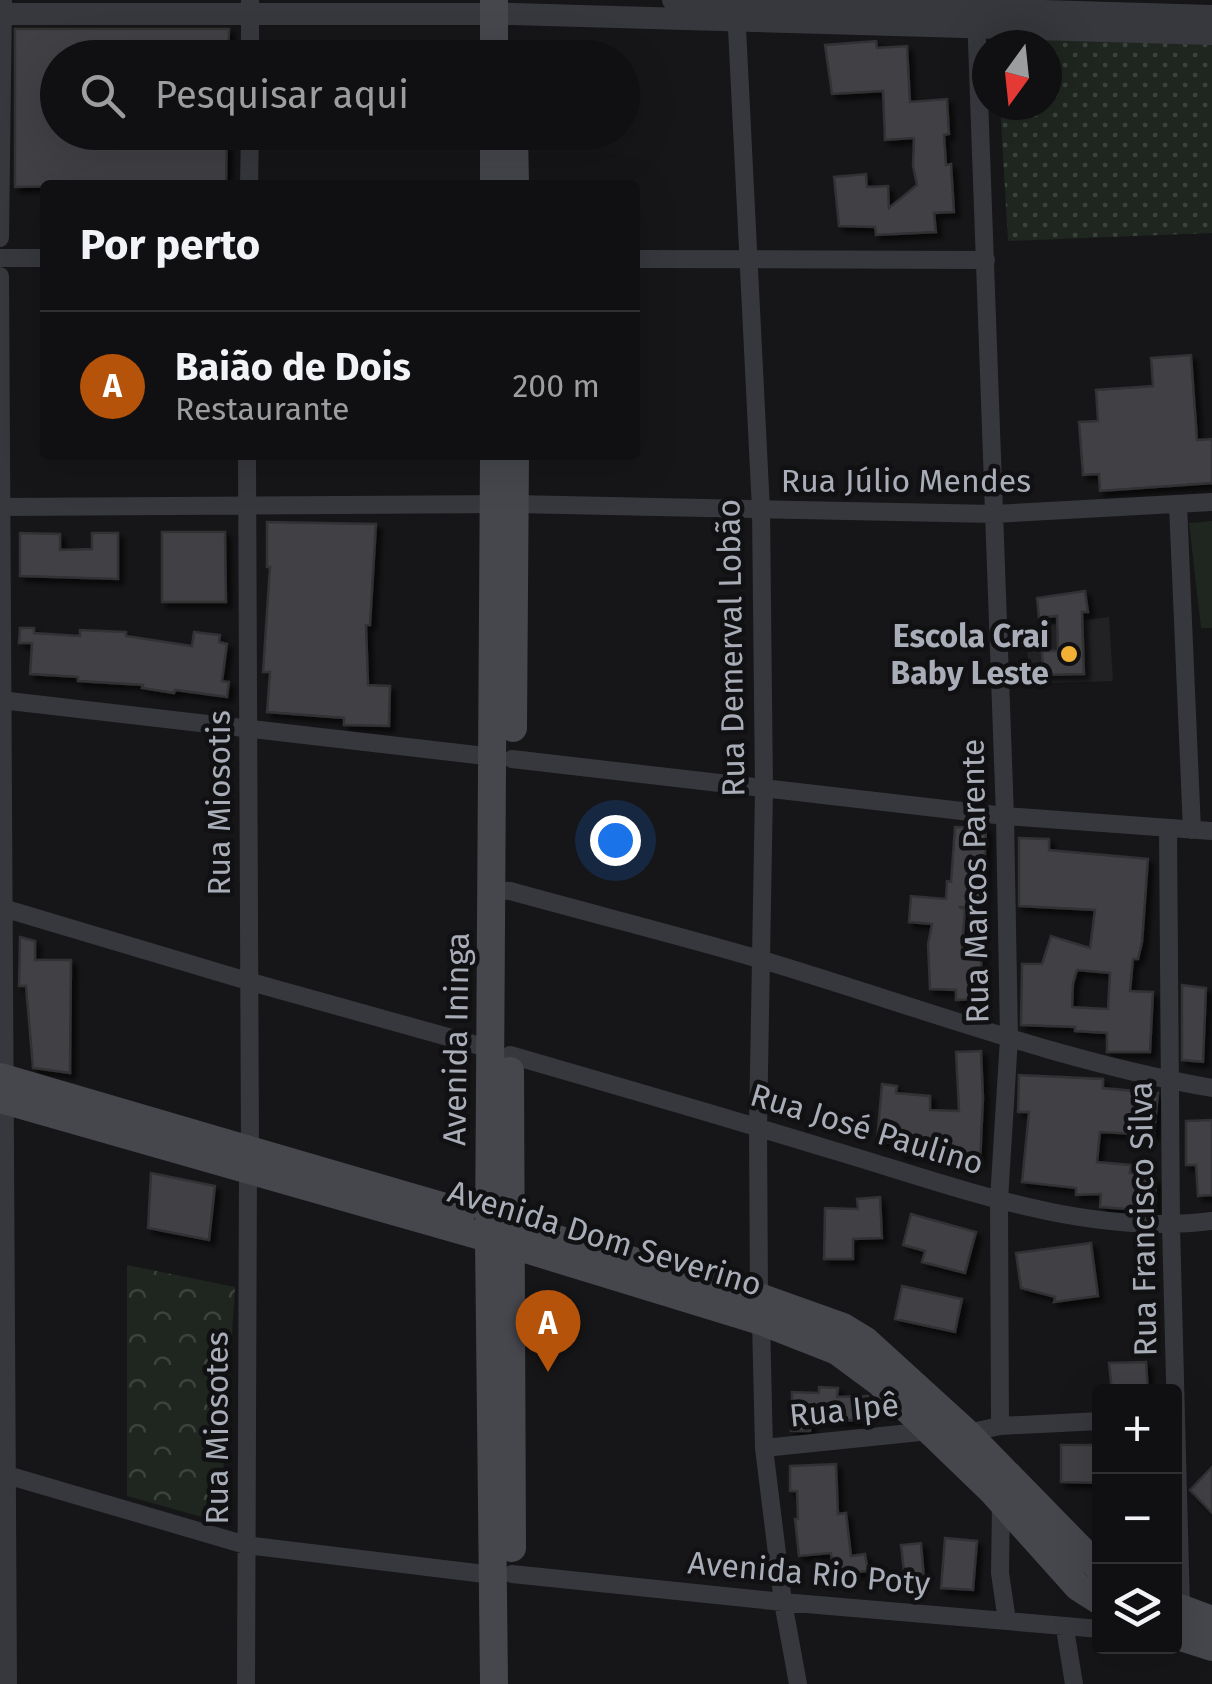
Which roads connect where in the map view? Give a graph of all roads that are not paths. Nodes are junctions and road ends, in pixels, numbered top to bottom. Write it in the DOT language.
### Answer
graph roads {
  1 [pos="673,0"];
  2 [pos="250,6"];
  3 [pos="503,7"];
  4 [pos="736,7"];
  5 [pos="2,9"];
  6 [pos="976,13"];
  7 [pos="1212,16"];
  8 [pos="1212,34"];
  9 [pos="250,40"];
  10 [pos="497,40"];
  11 [pos="509,40"];
  12 [pos="250,150"];
  13 [pos="494,150"];
  14 [pos="514,150"];
  15 [pos="250,180"];
  16 [pos="494,180"];
  17 [pos="514,180"];
  18 [pos="0,238"];
  19 [pos="0,258"];
  20 [pos="40,258"];
  21 [pos="640,259"];
  22 [pos="750,260"];
  23 [pos="986,260"];
  24 [pos="0,276"];
  25 [pos="248,460"];
  26 [pos="495,460"];
  27 [pos="514,460"];
  28 [pos="1212,502"];
  29 [pos="504,505"];
  30 [pos="1178,505"];
  31 [pos="247,506"];
  32 [pos="1,507"];
  33 [pos="761,510"];
  34 [pos="994,514"];
  35 [pos="2,701"];
  36 [pos="249,730"];
  37 [pos="503,758"];
  38 [pos="764,790"];
  39 [pos="1006,816"];
  40 [pos="1168,829"];
  41 [pos="1192,830"];
  42 [pos="1212,831"];
  43 [pos="501,891"];
  44 [pos="2,907"];
  45 [pos="759,959"];
  46 [pos="250,982"];
  47 [pos="1009,1038"];
  48 [pos="500,1052"];
  49 [pos="1170,1081"];
  50 [pos="1212,1088"];
  51 [pos="2,1089"];
  52 [pos="758,1127"];
  53 [pos="249,1161"];
  54 [pos="999,1200"];
  55 [pos="1212,1221"];
  56 [pos="1172,1226"];
  57 [pos="499,1232"];
  58 [pos="760,1309"];
  59 [pos="1175,1384"];
  60 [pos="1092,1421"];
  61 [pos="1000,1426"];
  62 [pos="930,1431"];
  63 [pos="967,1433"];
  64 [pos="764,1448"];
  65 [pos="2,1474"];
  66 [pos="1176,1474"];
  67 [pos="1001,1501"];
  68 [pos="246,1545"];
  69 [pos="1095,1564"];
  70 [pos="1177,1564"];
  71 [pos="503,1574"];
  72 [pos="1092,1596"];
  73 [pos="783,1602"];
  74 [pos="1182,1617"];
  75 [pos="1212,1620"];
  76 [pos="1182,1621"];
  77 [pos="1007,1622"];
  78 [pos="1065,1628"];
  79 [pos="1092,1629"];
  80 [pos="1212,1647"];
  81 [pos="8,1684"];
  82 [pos="246,1684"];
  83 [pos="494,1684"];
  84 [pos="513,1684"];
  85 [pos="798,1684"];
  86 [pos="1074,1684"];
  1 -- 4 [label="street"];
  2 -- 3 [label="street"];
  2 -- 5 [label="street"];
  2 -- 9 [label="street"];
  3 -- 4 [label="street"];
  3 -- 10 [label="main road"];
  3 -- 11 [label="main road"];
  4 -- 6 [label="street"];
  4 -- 22 [label="street, Rua Demerval Lobão"];
  5 -- 18 [label="street"];
  6 -- 7 [label="street"];
  6 -- 8 [label="street"];
  6 -- 23 [label="street, Rua Marcos Parente"];
  12 -- 15 [label="street"];
  13 -- 16 [label="main road"];
  14 -- 17 [label="main road"];
  19 -- 20 [label="street"];
  21 -- 22 [label="street"];
  22 -- 23 [label="street"];
  22 -- 33 [label="street, Rua Demerval Lobão"];
  23 -- 34 [label="street, Rua Marcos Parente"];
  24 -- 32 [label="street"];
  25 -- 31 [label="street, Rua Miosotis"];
  26 -- 29 [label="main road, Avenida Ininga"];
  27 -- 29 [label="main road, Avenida Ininga"];
  28 -- 30 [label="street, Rua Júlio Mendes"];
  29 -- 31 [label="street, Rua Júlio Mendes"];
  29 -- 33 [label="street, Rua Júlio Mendes"];
  29 -- 37 [label="main road, Avenida Ininga"];
  30 -- 34 [label="street, Rua Júlio Mendes"];
  30 -- 41 [label="street"];
  31 -- 32 [label="street, Rua Júlio Mendes"];
  31 -- 36 [label="street, Rua Miosotis"];
  32 -- 35 [label="street"];
  33 -- 34 [label="street, Rua Júlio Mendes"];
  33 -- 38 [label="street, Rua Demerval Lobão"];
  34 -- 39 [label="street, Rua Marcos Parente"];
  35 -- 36 [label="street"];
  35 -- 44 [label="street"];
  36 -- 37 [label="street"];
  36 -- 46 [label="street, Rua Miosotis"];
  37 -- 38 [label="street"];
  37 -- 43 [label="main road, Avenida Ininga"];
  38 -- 39 [label="street"];
  38 -- 45 [label="street, Rua Demerval Lobão"];
  39 -- 40 [label="street"];
  39 -- 47 [label="street, Rua Marcos Parente"];
  40 -- 41 [label="street"];
  40 -- 49 [label="street, Rua Francisco Silva"];
  41 -- 42 [label="street"];
  43 -- 45 [label="street"];
  43 -- 48 [label="main road, Avenida Ininga"];
  44 -- 46 [label="street, Rua José Paulino"];
  44 -- 51 [label="street"];
  45 -- 47 [label="street"];
  45 -- 52 [label="street, Rua Demerval Lobão"];
  46 -- 48 [label="street, Rua José Paulino"];
  46 -- 53 [label="street, Rua Miosotis"];
  47 -- 49 [label="street"];
  47 -- 54 [label="street, Rua Marcos Parente"];
  48 -- 52 [label="street, Rua José Paulino"];
  48 -- 57 [label="main road, Avenida Ininga"];
  49 -- 50 [label="street"];
  49 -- 56 [label="street, Rua Francisco Silva"];
  51 -- 53 [label="main road, Avenida Dom Severino"];
  51 -- 65 [label="street"];
  52 -- 54 [label="street, Rua José Paulino"];
  52 -- 58 [label="street, Rua Demerval Lobão"];
  53 -- 57 [label="main road, Avenida Dom Severino"];
  53 -- 68 [label="street, Rua Miosotes"];
  54 -- 56 [label="street, Rua José Paulino"];
  54 -- 61 [label="street, Rua Marcos Parente"];
  55 -- 56 [label="street, Rua José Paulino"];
  56 -- 59 [label="street, Rua Francisco Silva"];
  57 -- 58 [label="main road, Avenida Dom Severino"];
  57 -- 71 [label="main road, Avenida Ininga"];
  58 -- 62 [label="main road, Avenida Dom Severino"];
  58 -- 63 [label="main road, Avenida Dom Severino"];
  58 -- 64 [label="street, Rua Demerval Lobão"];
  60 -- 61 [label="street"];
  61 -- 63 [label="street"];
  62 -- 64 [label="street, Rua Ipê"];
  62 -- 67 [label="main road, Avenida Dom Severino"];
  63 -- 69 [label="main road, Avenida Dom Severino"];
  64 -- 73 [label="street, Rua Demerval Lobão"];
  65 -- 68 [label="street, Avenida Rio Poty"];
  65 -- 81 [label="street"];
  66 -- 70 [label="street, Rua Francisco Silva"];
  67 -- 72 [label="main road, Avenida Dom Severino"];
  67 -- 77 [label="street"];
  68 -- 71 [label="street, Avenida Rio Poty"];
  68 -- 82 [label="street, Rua Miosotes"];
  71 -- 73 [label="street, Avenida Rio Poty"];
  71 -- 83 [label="main road, Avenida Ininga"];
  71 -- 84 [label="main road, Avenida Ininga"];
  73 -- 77 [label="street, Avenida Rio Poty"];
  73 -- 85 [label="street, Rua Demerval Lobão"];
  74 -- 75 [label="main road"];
  76 -- 80 [label="main road"];
  77 -- 78 [label="street, Avenida Rio Poty"];
  78 -- 79 [label="street, Avenida Rio Poty"];
  78 -- 86 [label="street"];
}
